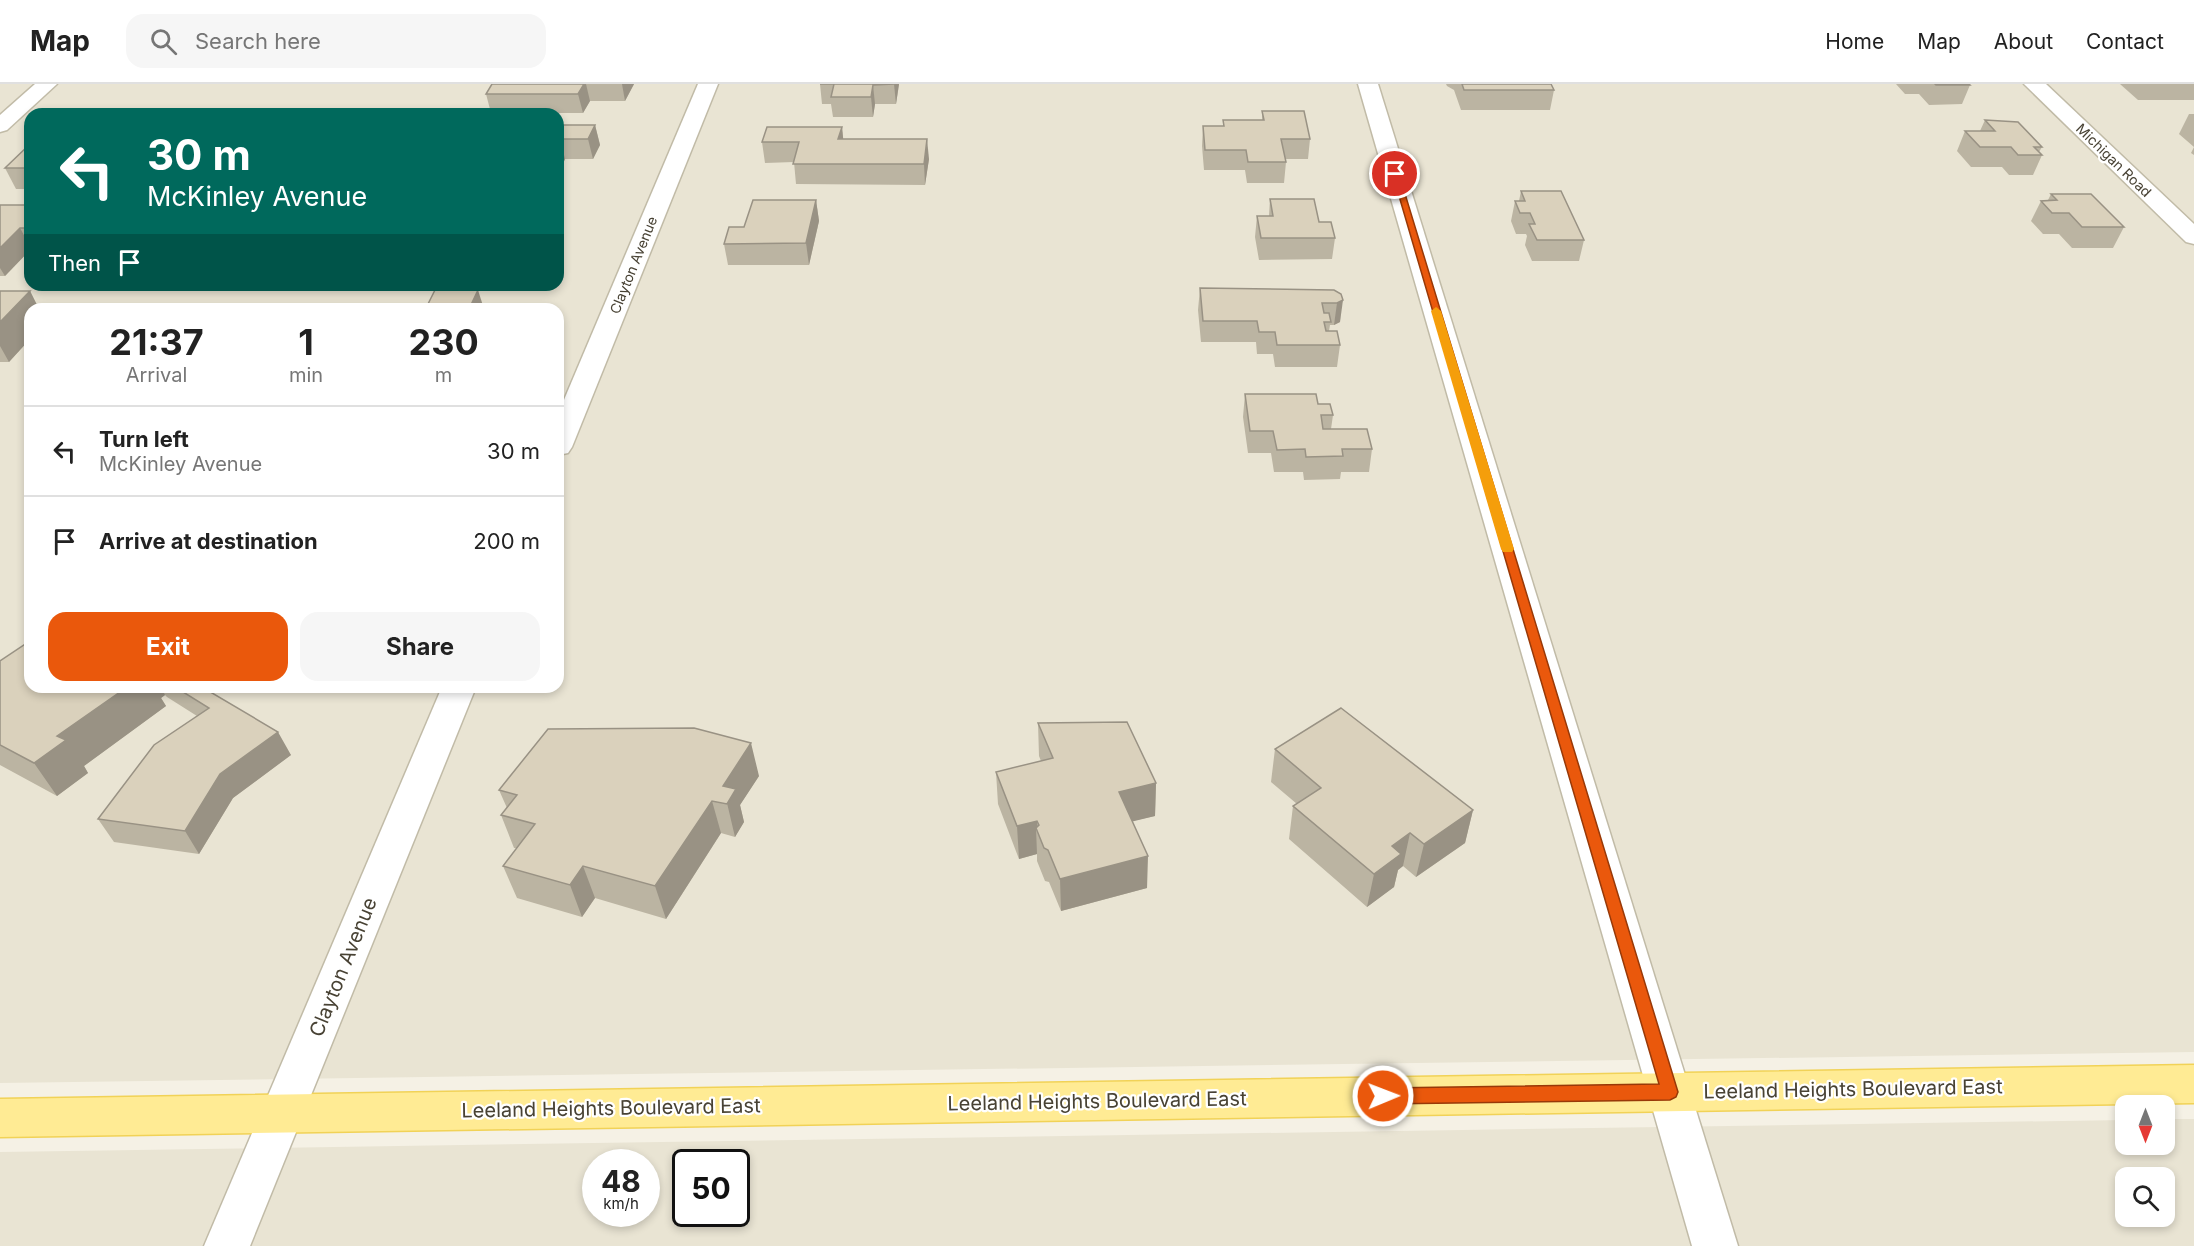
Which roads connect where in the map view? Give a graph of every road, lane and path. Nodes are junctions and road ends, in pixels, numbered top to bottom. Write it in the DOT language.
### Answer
graph roads {
  1 [pos="47,84"];
  2 [pos="708,84"];
  3 [pos="1368,84"];
  4 [pos="2034,84"];
  5 [pos="0,126"];
  6 [pos="2194,237"];
  7 [pos="564,432"];
  8 [pos="457,693"];
  9 [pos="2194,1084"];
  10 [pos="1670,1092"];
  11 [pos="282,1113"];
  12 [pos="0,1118"];
  13 [pos="227,1246"];
  14 [pos="1715,1246"];
  1 -- 5 [label="street"];
  2 -- 7 [label="street, Clayton Avenue"];
  3 -- 10 [label="street"];
  4 -- 6 [label="street, Michigan Road"];
  8 -- 11 [label="street, Clayton Avenue"];
  9 -- 10 [label="main road, Leeland Heights Boulevard East"];
  10 -- 11 [label="main road, Leeland Heights Boulevard East"];
  10 -- 14 [label="street"];
  11 -- 12 [label="main road, Leeland Heights Boulevard East"];
  11 -- 13 [label="street, Clayton Avenue"];
}
